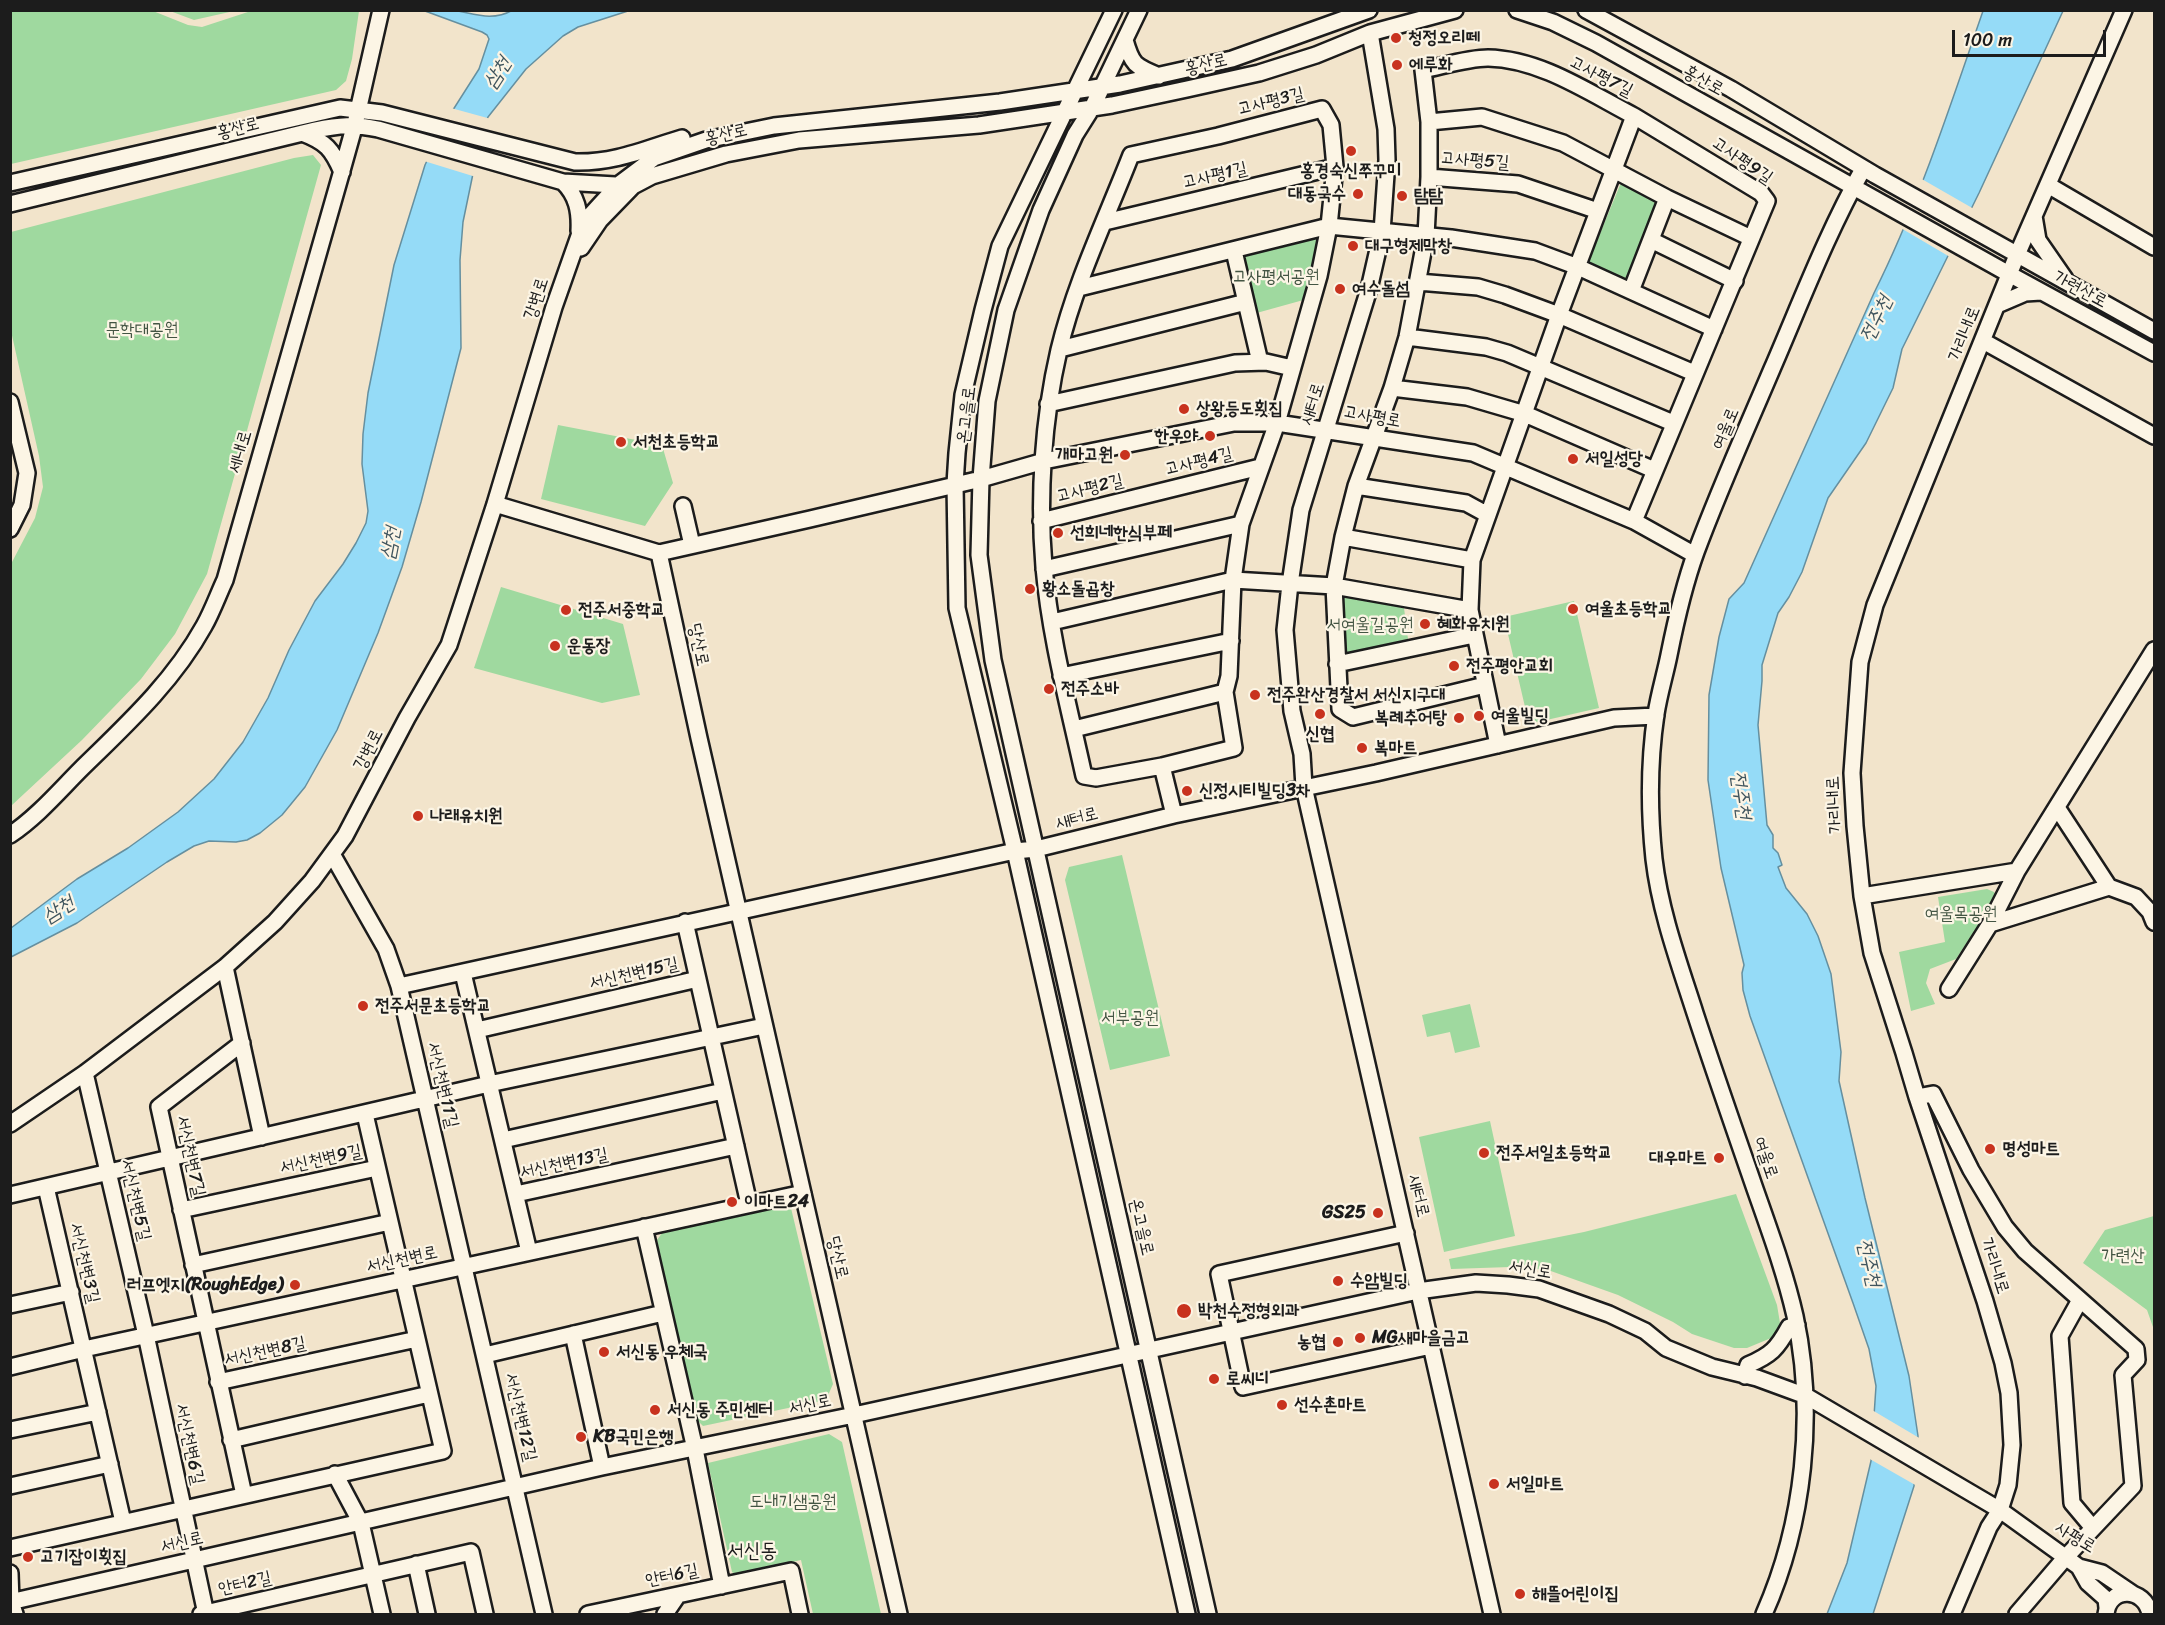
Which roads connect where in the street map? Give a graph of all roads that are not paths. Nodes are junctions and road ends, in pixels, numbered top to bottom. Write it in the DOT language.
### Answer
graph roads {
  1 [pos="381,10"];
  2 [pos="1114,10"];
  3 [pos="1139,10"];
  4 [pos="1369,10"];
  5 [pos="1455,10"];
  6 [pos="1517,10"];
  7 [pos="1586,10"];
  8 [pos="2124,10"];
  9 [pos="1370,33"];
  10 [pos="1125,40"];
  11 [pos="1551,73"];
  12 [pos="1159,76"];
  13 [pos="1101,87"];
  14 [pos="1075,92"];
  15 [pos="1092,108"];
  16 [pos="1066,111"];
  17 [pos="1634,116"];
  18 [pos="357,117"];
  19 [pos="1429,122"];
  20 [pos="302,133"];
  21 [pos="706,140"];
  22 [pos="1692,151"];
  23 [pos="1335,167"];
  24 [pos="1613,169"];
  25 [pos="342,172"];
  26 [pos="1869,172"];
  27 [pos="1430,177"];
  28 [pos="563,182"];
  29 [pos="10,183"];
  30 [pos="626,185"];
  31 [pos="2048,185"];
  32 [pos="1860,190"];
  33 [pos="1667,198"];
  34 [pos="10,204"];
  35 [pos="1598,212"];
  36 [pos="2034,216"];
  37 [pos="1105,222"];
  38 [pos="1329,226"];
  39 [pos="1382,232"];
  40 [pos="579,236"];
  41 [pos="1426,236"];
  42 [pos="1751,238"];
  43 [pos="1651,240"];
  44 [pos="1995,243"];
  45 [pos="2154,247"];
  46 [pos="1234,251"];
  47 [pos="2017,255"];
  48 [pos="570,262"];
  49 [pos="1986,262"];
  50 [pos="1578,267"];
  51 [pos="2009,274"];
  52 [pos="1735,281"];
  53 [pos="1418,282"];
  54 [pos="2067,282"];
  55 [pos="1079,288"];
  56 [pos="1631,291"];
  57 [pos="2041,292"];
  58 [pos="1246,302"];
  59 [pos="1997,305"];
  60 [pos="1559,315"];
  61 [pos="1714,329"];
  62 [pos="2154,331"];
  63 [pos="1407,338"];
  64 [pos="1983,341"];
  65 [pos="1060,349"];
  66 [pos="2154,353"];
  67 [pos="1260,363"];
  68 [pos="1541,368"];
  69 [pos="1292,369"];
  70 [pos="1694,373"];
  71 [pos="1392,388"];
  72 [pos="10,402"];
  73 [pos="1048,404"];
  74 [pos="1525,414"];
  75 [pos="1276,423"];
  76 [pos="1673,423"];
  77 [pos="1325,429"];
  78 [pos="2154,436"];
  79 [pos="1373,438"];
  80 [pos="1044,461"];
  81 [pos="1506,465"];
  82 [pos="1260,467"];
  83 [pos="1654,470"];
  84 [pos="981,478"];
  85 [pos="955,484"];
  86 [pos="1356,486"];
  87 [pos="1148,495"];
  88 [pos="495,504"];
  89 [pos="683,506"];
  90 [pos="1488,515"];
  91 [pos="1041,521"];
  92 [pos="1634,521"];
  93 [pos="1241,524"];
  94 [pos="10,529"];
  95 [pos="1343,537"];
  96 [pos="692,545"];
  97 [pos="658,553"];
  98 [pos="1695,555"];
  99 [pos="1472,560"];
  100 [pos="1044,568"];
  101 [pos="1233,580"];
  102 [pos="1290,584"];
  103 [pos="1334,586"];
  104 [pos="1470,610"];
  105 [pos="1052,622"];
  106 [pos="1474,635"];
  107 [pos="1231,641"];
  108 [pos="2154,650"];
  109 [pos="1337,664"];
  110 [pos="1061,676"];
  111 [pos="1485,685"];
  112 [pos="1226,692"];
  113 [pos="1656,716"];
  114 [pos="1074,729"];
  115 [pos="1498,746"];
  116 [pos="1162,766"];
  117 [pos="1304,787"];
  118 [pos="2058,809"];
  119 [pos="1174,815"];
  120 [pos="10,835"];
  121 [pos="1036,849"];
  122 [pos="1015,851"];
  123 [pos="332,854"];
  124 [pos="2018,871"];
  125 [pos="2109,887"];
  126 [pos="1862,896"];
  127 [pos="738,910"];
  128 [pos="685,922"];
  129 [pos="2154,922"];
  130 [pos="1990,924"];
  131 [pos="225,967"];
  132 [pos="463,973"];
  133 [pos="698,979"];
  134 [pos="399,986"];
  135 [pos="1949,989"];
  136 [pos="764,1026"];
  137 [pos="477,1030"];
  138 [pos="711,1038"];
  139 [pos="242,1044"];
  140 [pos="86,1073"];
  141 [pos="489,1084"];
  142 [pos="723,1091"];
  143 [pos="1917,1097"];
  144 [pos="426,1100"];
  145 [pos="365,1114"];
  146 [pos="10,1124"];
  147 [pos="262,1137"];
  148 [pos="503,1140"];
  149 [pos="736,1146"];
  150 [pos="170,1158"];
  151 [pos="377,1168"];
  152 [pos="108,1173"];
  153 [pos="46,1187"];
  154 [pos="273,1190"];
  155 [pos="802,1193"];
  156 [pos="516,1194"];
  157 [pos="10,1195"];
  158 [pos="749,1204"];
  159 [pos="181,1210"];
  160 [pos="390,1222"];
  161 [pos="644,1227"];
  162 [pos="1406,1233"];
  163 [pos="529,1252"];
  164 [pos="193,1265"];
  165 [pos="465,1266"];
  166 [pos="403,1280"];
  167 [pos="1418,1291"];
  168 [pos="71,1292"];
  169 [pos="2080,1300"];
  170 [pos="11,1302"];
  171 [pos="663,1313"];
  172 [pos="205,1323"];
  173 [pos="1797,1325"];
  174 [pos="1231,1332"];
  175 [pos="573,1334"];
  176 [pos="146,1335"];
  177 [pos="417,1340"];
  178 [pos="1431,1346"];
  179 [pos="84,1349"];
  180 [pos="1149,1349"];
  181 [pos="485,1354"];
  182 [pos="1127,1354"];
  183 [pos="10,1367"];
  184 [pos="1745,1376"];
  185 [pos="218,1382"];
  186 [pos="429,1394"];
  187 [pos="1806,1396"];
  188 [pos="98,1412"];
  189 [pos="854,1415"];
  190 [pos="10,1430"];
  191 [pos="231,1440"];
  192 [pos="695,1449"];
  193 [pos="110,1464"];
  194 [pos="602,1467"];
  195 [pos="335,1474"];
  196 [pos="10,1486"];
  197 [pos="516,1488"];
  198 [pos="243,1495"];
  199 [pos="1980,1497"];
  200 [pos="183,1509"];
  201 [pos="2000,1510"];
  202 [pos="123,1522"];
  203 [pos="361,1522"];
  204 [pos="2093,1528"];
  205 [pos="10,1548"];
  206 [pos="2065,1558"];
  207 [pos="194,1560"];
  208 [pos="416,1564"];
  209 [pos="2079,1566"];
  210 [pos="10,1573"];
  211 [pos="373,1574"];
  212 [pos="722,1586"];
  213 [pos="2133,1594"];
  214 [pos="678,1595"];
  215 [pos="11,1602"];
  216 [pos="2151,1610"];
  217 [pos="2106,1611"];
  218 [pos="15,1614"];
  219 [pos="204,1614"];
  220 [pos="382,1614"];
  221 [pos="427,1614"];
  222 [pos="485,1614"];
  223 [pos="544,1614"];
  224 [pos="588,1614"];
  225 [pos="665,1614"];
  226 [pos="800,1614"];
  227 [pos="899,1614"];
  228 [pos="1186,1614"];
  229 [pos="1208,1614"];
  230 [pos="1492,1614"];
  231 [pos="1764,1614"];
  232 [pos="1952,1614"];
  233 [pos="2017,1614"];
  1 -- 18 [label="street, 세내로"];
  2 -- 14 [label="street, 온고을로"];
  3 -- 10 [label="street, 온고을로"];
  4 -- 12 [label="street, 홍산로"];
  5 -- 9 [label="street, 홍산로"];
  6 -- 32 [label="street, 홍산로"];
  7 -- 26 [label="street, 홍산로"];
  8 -- 31 [label="street, 가리내로"];
  9 -- 15 [label="street, 홍산로"];
  9 -- 39 [label="street, 새터로"];
  10 -- 12 [label="street"];
  10 -- 13 [label="street, 온고을로"];
  11 -- 17 [label="street, 고사평7길"];
  11 -- 19 [label="street, 고사평5길"];
  12 -- 13 [label="street, 홍산로"];
  13 -- 14 [label="street, 홍산로"];
  13 -- 15 [label="street, 온고을로"];
  14 -- 16 [label="street, 온고을로"];
  14 -- 21 [label="street, 홍산로"];
  15 -- 16 [label="street, 홍산로"];
  15 -- 84 [label="street, 온고을로"];
  16 -- 30 [label="street, 홍산로"];
  16 -- 85 [label="street, 온고을로"];
  17 -- 22 [label="street, 고사평7길"];
  17 -- 24 [label="street, 고사평7길"];
  18 -- 20 [label="street, 홍산로"];
  18 -- 21 [label="street, 홍산로"];
  18 -- 25 [label="street, 세내로"];
  18 -- 28 [label="street, 홍산로"];
  18 -- 29 [label="street, 홍산로"];
  19 -- 24 [label="street, 고사평5길"];
  19 -- 27 [label="street, 고사평5길"];
  20 -- 25 [label="street"];
  20 -- 34 [label="street, 홍산로"];
  21 -- 30 [label="street, 강변로"];
  22 -- 42 [label="street, 고사평9길"];
  23 -- 37 [label="street, 고사평1길"];
  23 -- 37 [label="street, 고사평3길"];
  23 -- 38 [label="street, 고사평3길"];
  24 -- 33 [label="street"];
  24 -- 35 [label="street, 고사평7길"];
  25 -- 120 [label="street, 세내로"];
  26 -- 32 [label="street, 여울로"];
  26 -- 44 [label="street, 홍산로"];
  27 -- 35 [label="street, 고사평5길"];
  27 -- 41 [label="street, 고사평5길"];
  28 -- 30 [label="street, 홍산로"];
  28 -- 40 [label="street"];
  30 -- 40 [label="street, 강변로"];
  30 -- 48 [label="street, 강변로"];
  31 -- 36 [label="street, 가리내로"];
  31 -- 45 [label="street"];
  32 -- 49 [label="street, 홍산로"];
  32 -- 98 [label="street, 여울로"];
  33 -- 42 [label="street"];
  33 -- 43 [label="street"];
  35 -- 50 [label="street, 고사평7길"];
  36 -- 47 [label="street, 가리내로"];
  36 -- 54 [label="street"];
  37 -- 55 [label="street"];
  38 -- 39 [label="street"];
  38 -- 46 [label="street"];
  38 -- 69 [label="street, 고사평3길"];
  39 -- 41 [label="street"];
  39 -- 77 [label="street, 새터로"];
  40 -- 48 [label="street, 강변로"];
  41 -- 50 [label="street"];
  41 -- 53 [label="street, 고사평5길"];
  42 -- 52 [label="street, 고사평9길"];
  43 -- 52 [label="street"];
  43 -- 56 [label="street"];
  44 -- 47 [label="street, 가련산로"];
  46 -- 55 [label="street"];
  46 -- 58 [label="street"];
  47 -- 51 [label="street, 가리내로"];
  47 -- 54 [label="street, 가련산로"];
  48 -- 88 [label="street, 강변로"];
  49 -- 51 [label="street, 가련산로"];
  50 -- 56 [label="street"];
  50 -- 60 [label="street, 고사평7길"];
  51 -- 57 [label="street, 가련산로"];
  51 -- 59 [label="street, 가리내로"];
  52 -- 61 [label="street, 고사평9길"];
  53 -- 60 [label="street"];
  53 -- 63 [label="street, 고사평5길"];
  54 -- 62 [label="street, 가련산로"];
  55 -- 65 [label="street"];
  56 -- 61 [label="street"];
  57 -- 59 [label="street"];
  57 -- 66 [label="street, 가련산로"];
  58 -- 65 [label="street"];
  58 -- 67 [label="street"];
  59 -- 64 [label="street, 가리내로"];
  60 -- 68 [label="street, 고사평7길"];
  60 -- 70 [label="street"];
  61 -- 70 [label="street, 고사평9길"];
  63 -- 68 [label="street"];
  63 -- 71 [label="street, 고사평5길"];
  64 -- 78 [label="street"];
  64 -- 126 [label="street, 가리내로"];
  65 -- 73 [label="street"];
  67 -- 69 [label="street"];
  67 -- 73 [label="street"];
  68 -- 74 [label="street, 고사평7길"];
  68 -- 76 [label="street"];
  69 -- 75 [label="street, 고사평3길"];
  70 -- 76 [label="street, 고사평9길"];
  71 -- 74 [label="street"];
  71 -- 79 [label="street, 고사평5길"];
  72 -- 94 [label="street"];
  73 -- 80 [label="street"];
  74 -- 81 [label="street, 고사평7길"];
  74 -- 83 [label="street"];
  75 -- 77 [label="street, 고사평로"];
  75 -- 80 [label="street, 고사평로"];
  75 -- 82 [label="street, 고사평4길"];
  76 -- 83 [label="street, 고사평9길"];
  77 -- 79 [label="street, 고사평로"];
  77 -- 102 [label="street, 새터로"];
  79 -- 81 [label="street, 고사평로"];
  79 -- 86 [label="street, 고사평5길"];
  80 -- 84 [label="street, 고사평로"];
  80 -- 91 [label="street, 고사평2길"];
  81 -- 90 [label="street, 고사평7길"];
  81 -- 92 [label="street, 고사평로"];
  82 -- 87 [label="street, 고사평4길"];
  82 -- 93 [label="street, 고사평4길"];
  83 -- 92 [label="street, 고사평9길"];
  84 -- 85 [label="street, 고사평로"];
  84 -- 121 [label="street, 온고을로"];
  85 -- 96 [label="street"];
  85 -- 122 [label="street, 온고을로"];
  86 -- 90 [label="street"];
  86 -- 95 [label="street, 고사평5길"];
  87 -- 91 [label="street, 고사평2길"];
  88 -- 97 [label="street"];
  88 -- 123 [label="street, 강변로"];
  89 -- 96 [label="street"];
  90 -- 99 [label="street, 고사평7길"];
  91 -- 100 [label="street, 고사평2길"];
  92 -- 98 [label="street, 고사평로"];
  93 -- 100 [label="street"];
  93 -- 101 [label="street, 고사평4길"];
  95 -- 99 [label="street"];
  95 -- 103 [label="street, 고사평5길"];
  96 -- 97 [label="street"];
  97 -- 127 [label="street, 당산로"];
  98 -- 113 [label="street, 여울로"];
  99 -- 104 [label="street, 고사평7길"];
  100 -- 105 [label="street, 고사평2길"];
  101 -- 102 [label="street"];
  101 -- 105 [label="street"];
  101 -- 107 [label="street, 고사평4길"];
  102 -- 103 [label="street"];
  102 -- 117 [label="street, 새터로"];
  103 -- 104 [label="street"];
  103 -- 109 [label="street, 고사평5길"];
  104 -- 106 [label="street, 고사평7길"];
  105 -- 110 [label="street, 고사평2길"];
  106 -- 109 [label="street"];
  106 -- 111 [label="street, 고사평7길"];
  107 -- 110 [label="street"];
  107 -- 112 [label="street, 고사평4길"];
  108 -- 118 [label="street"];
  109 -- 111 [label="street, 고사평5길"];
  110 -- 114 [label="street, 고사평2길"];
  111 -- 115 [label="street, 고사평7길"];
  112 -- 114 [label="street"];
  112 -- 116 [label="street, 고사평4길"];
  113 -- 115 [label="street"];
  113 -- 173 [label="street, 여울로"];
  114 -- 116 [label="street, 고사평2길"];
  115 -- 117 [label="street, 새터로"];
  116 -- 119 [label="street"];
  117 -- 119 [label="street, 새터로"];
  117 -- 162 [label="street, 새터로"];
  118 -- 124 [label="street"];
  118 -- 125 [label="street"];
  119 -- 121 [label="street, 새터로"];
  121 -- 122 [label="street"];
  121 -- 180 [label="street, 온고을로"];
  122 -- 127 [label="street"];
  122 -- 182 [label="street, 온고을로"];
  123 -- 131 [label="street, 강변로"];
  123 -- 134 [label="street, 서신천변11길"];
  124 -- 126 [label="street"];
  124 -- 130 [label="street"];
  125 -- 129 [label="street"];
  125 -- 130 [label="street"];
  126 -- 143 [label="street, 가리내로"];
  127 -- 128 [label="street"];
  127 -- 136 [label="street, 당산로"];
  128 -- 132 [label="street"];
  128 -- 133 [label="street, 서신천변15길"];
  130 -- 135 [label="street"];
  131 -- 139 [label="street"];
  131 -- 140 [label="street, 강변로"];
  132 -- 134 [label="street"];
  132 -- 137 [label="street, 서신천변13길"];
  133 -- 137 [label="street, 서신천변15길"];
  133 -- 138 [label="street, 서신천변15길"];
  134 -- 144 [label="street, 서신천변11길"];
  136 -- 138 [label="street"];
  136 -- 155 [label="street, 당산로"];
  137 -- 141 [label="street, 서신천변13길"];
  138 -- 141 [label="street"];
  138 -- 142 [label="street, 서신천변15길"];
  139 -- 147 [label="street"];
  139 -- 150 [label="street, 서신천변7길"];
  140 -- 146 [label="street, 강변로"];
  140 -- 152 [label="street, 서신천변5길"];
  141 -- 144 [label="street, 서신천변9길"];
  141 -- 148 [label="street, 서신천변13길"];
  142 -- 148 [label="street, 서신천변13길"];
  142 -- 149 [label="street, 서신천변15길"];
  143 -- 169 [label="street"];
  143 -- 201 [label="street, 가리내로"];
  144 -- 145 [label="street, 서신천변9길"];
  144 -- 165 [label="street, 서신천변11길"];
  145 -- 147 [label="street, 서신천변9길"];
  145 -- 151 [label="street, 서신천변9길"];
  147 -- 150 [label="street, 서신천변9길"];
  148 -- 156 [label="street, 서신천변13길"];
  149 -- 156 [label="street, 서신천변13길"];
  149 -- 158 [label="street, 서신천변15길"];
  150 -- 152 [label="street, 서신천변9길"];
  150 -- 159 [label="street, 서신천변7길"];
  151 -- 154 [label="street, 서신천변9길"];
  151 -- 160 [label="street, 서신천변9길"];
  152 -- 153 [label="street, 서신천변9길"];
  152 -- 176 [label="street, 서신천변5길"];
  153 -- 157 [label="street, 서신천변9길"];
  153 -- 168 [label="street, 서신천변3길"];
  154 -- 159 [label="street, 서신천변7길"];
  155 -- 158 [label="street, 서신천변로"];
  155 -- 189 [label="street, 당산로"];
  156 -- 163 [label="street, 서신천변13길"];
  158 -- 161 [label="street, 서신천변로"];
  159 -- 164 [label="street, 서신천변7길"];
  160 -- 164 [label="street"];
  160 -- 166 [label="street, 서신천변9길"];
  161 -- 163 [label="street, 서신천변로"];
  161 -- 171 [label="street"];
  162 -- 167 [label="street, 새터로"];
  162 -- 174 [label="street"];
  163 -- 165 [label="street, 서신천변로"];
  164 -- 172 [label="street, 서신천변7길"];
  165 -- 166 [label="street, 서신천변로"];
  165 -- 181 [label="street, 서신천변12길"];
  166 -- 172 [label="street, 서신천변로"];
  166 -- 177 [label="street, 서신천변9길"];
  167 -- 174 [label="street, 서신로"];
  167 -- 178 [label="street, 새터로"];
  167 -- 184 [label="street, 서신로"];
  168 -- 170 [label="street"];
  168 -- 179 [label="street, 서신천변3길"];
  169 -- 204 [label="street"];
  169 -- 204 [label="street"];
  171 -- 175 [label="street, 서신천변12길"];
  171 -- 192 [label="street"];
  172 -- 176 [label="street, 서신천변로"];
  172 -- 185 [label="street, 서신천변8길"];
  173 -- 184 [label="street"];
  173 -- 187 [label="street, 여울로"];
  174 -- 178 [label="street"];
  174 -- 180 [label="street, 서신로"];
  175 -- 181 [label="street, 서신천변12길"];
  175 -- 194 [label="street"];
  176 -- 179 [label="street, 서신천변로"];
  176 -- 200 [label="street, 서신천변6길"];
  177 -- 185 [label="street, 서신천변8길"];
  177 -- 186 [label="street, 서신천변9길"];
  178 -- 230 [label="street, 새터로"];
  179 -- 183 [label="street, 서신천변로"];
  179 -- 188 [label="street, 서신천변3길"];
  180 -- 182 [label="street, 서신로"];
  180 -- 229 [label="street, 온고을로"];
  181 -- 197 [label="street, 서신천변12길"];
  182 -- 189 [label="street, 서신로"];
  182 -- 228 [label="street, 온고을로"];
  184 -- 187 [label="street, 서신로"];
  185 -- 191 [label="street, 서신천변8길"];
  186 -- 191 [label="street"];
  186 -- 195 [label="street, 서신천변9길"];
  187 -- 199 [label="street, 서신로"];
  187 -- 231 [label="street, 여울로"];
  188 -- 190 [label="street"];
  188 -- 193 [label="street, 서신천변3길"];
  189 -- 192 [label="street, 서신로"];
  189 -- 227 [label="street, 당산로"];
  191 -- 198 [label="street, 서신천변8길"];
  192 -- 194 [label="street, 서신로"];
  192 -- 212 [label="street"];
  193 -- 196 [label="street"];
  193 -- 202 [label="street, 서신천변3길"];
  194 -- 197 [label="street, 서신로"];
  195 -- 198 [label="street"];
  195 -- 203 [label="street"];
  197 -- 203 [label="street, 서신로"];
  197 -- 223 [label="street"];
  198 -- 200 [label="street"];
  199 -- 201 [label="street, 사평로"];
  200 -- 202 [label="street"];
  200 -- 207 [label="street, 서신천변6길"];
  201 -- 206 [label="street, 사평로"];
  201 -- 232 [label="street, 가리내로"];
  202 -- 205 [label="street"];
  203 -- 207 [label="street, 서신로"];
  203 -- 211 [label="street"];
  204 -- 206 [label="street"];
  206 -- 209 [label="street, 사평로"];
  206 -- 233 [label="street"];
  207 -- 215 [label="street, 서신로"];
  207 -- 219 [label="street, 안터2길"];
  208 -- 211 [label="street"];
  208 -- 221 [label="street"];
  208 -- 222 [label="street"];
  209 -- 213 [label="street, 사평로"];
  209 -- 217 [label="street"];
  210 -- 215 [label="street"];
  211 -- 219 [label="street, 안터2길"];
  211 -- 220 [label="street"];
  212 -- 214 [label="street, 안터6길"];
  212 -- 226 [label="street, 안터6길"];
  213 -- 216 [label="street, 사평로"];
  213 -- 217 [label="street"];
  214 -- 224 [label="street, 안터6길"];
  214 -- 225 [label="street"];
  215 -- 218 [label="street"];
}
